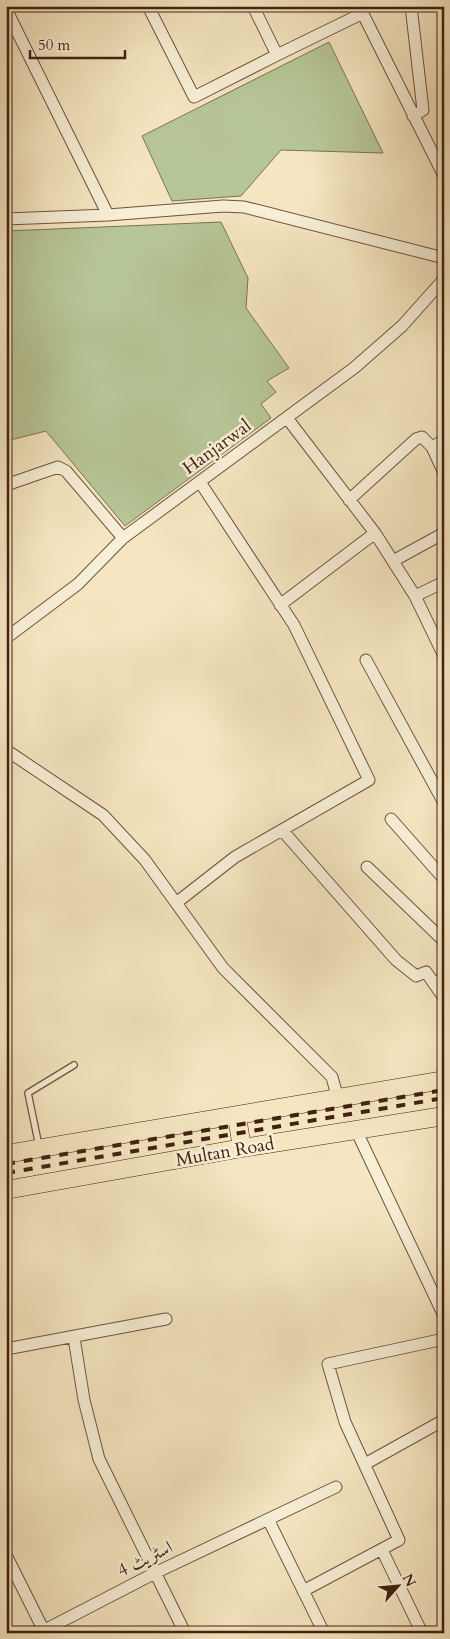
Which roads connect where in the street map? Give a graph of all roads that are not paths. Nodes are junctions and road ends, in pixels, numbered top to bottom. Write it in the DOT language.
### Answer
graph roads {
  1 [pos="148,6"];
  2 [pos="252,6"];
  3 [pos="411,6"];
  4 [pos="6,9"];
  5 [pos="361,10"];
  6 [pos="277,55"];
  7 [pos="414,116"];
  8 [pos="444,176"];
  9 [pos="108,216"];
  10 [pos="6,219"];
  11 [pos="444,258"];
  12 [pos="444,279"];
  13 [pos="287,418"];
  14 [pos="444,440"];
  15 [pos="432,447"];
  16 [pos="444,473"];
  17 [pos="200,482"];
  18 [pos="6,485"];
  19 [pos="349,500"];
  20 [pos="444,533"];
  21 [pos="375,534"];
  22 [pos="122,538"];
  23 [pos="392,561"];
  24 [pos="444,582"];
  25 [pos="415,596"];
  26 [pos="280,605"];
  27 [pos="6,638"];
  28 [pos="444,656"];
  29 [pos="366,660"];
  30 [pos="6,750"];
  31 [pos="444,803"];
  32 [pos="391,819"];
  33 [pos="282,830"];
  34 [pos="367,866"];
  35 [pos="444,878"];
  36 [pos="176,903"];
  37 [pos="444,941"];
  38 [pos="444,976"];
  39 [pos="435,985"];
  40 [pos="444,998"];
  41 [pos="74,1065"];
  42 [pos="444,1080"];
  43 [pos="338,1099"];
  44 [pos="237,1116"];
  45 [pos="444,1116"];
  46 [pos="356,1130"];
  47 [pos="39,1148"];
  48 [pos="242,1148"];
  49 [pos="6,1154"];
  50 [pos="6,1190"];
  51 [pos="444,1316"];
  52 [pos="166,1318"];
  53 [pos="74,1338"];
  54 [pos="444,1339"];
  55 [pos="6,1349"];
  56 [pos="444,1420"];
  57 [pos="365,1464"];
  58 [pos="336,1487"];
  59 [pos="268,1519"];
  60 [pos="382,1550"];
  61 [pos="6,1555"];
  62 [pos="155,1573"];
  63 [pos="303,1590"];
  64 [pos="43,1632"];
  65 [pos="185,1633"];
  66 [pos="324,1633"];
  67 [pos="422,1633"];
  1 -- 6 [label="street"];
  2 -- 6 [label="street"];
  3 -- 7 [label="street"];
  4 -- 9 [label="street"];
  5 -- 6 [label="street"];
  5 -- 7 [label="street"];
  7 -- 8 [label="street"];
  9 -- 10 [label="street"];
  9 -- 11 [label="street"];
  12 -- 13 [label="street, Hanjarwal"];
  13 -- 17 [label="street, Hanjarwal"];
  13 -- 19 [label="street"];
  14 -- 15 [label="street"];
  15 -- 16 [label="street"];
  15 -- 19 [label="street"];
  17 -- 22 [label="street, Hanjarwal"];
  17 -- 26 [label="street"];
  18 -- 22 [label="street"];
  19 -- 21 [label="street"];
  20 -- 23 [label="street"];
  21 -- 23 [label="street"];
  21 -- 26 [label="street"];
  22 -- 27 [label="street, Hanjarwal"];
  23 -- 25 [label="street"];
  24 -- 25 [label="street"];
  25 -- 28 [label="street"];
  26 -- 33 [label="street"];
  29 -- 31 [label="street"];
  30 -- 36 [label="street"];
  32 -- 35 [label="street"];
  33 -- 36 [label="street"];
  33 -- 39 [label="street"];
  34 -- 37 [label="street"];
  36 -- 43 [label="street"];
  38 -- 39 [label="street"];
  39 -- 40 [label="street"];
  41 -- 47 [label="lane"];
  42 -- 43 [label="main road, Multan Road"];
  43 -- 44 [label="main road, Multan Road"];
  44 -- 47 [label="main road, Multan Road"];
  44 -- 48 [label="main road"];
  45 -- 46 [label="main road, Multan Road"];
  46 -- 48 [label="main road, Multan Road"];
  46 -- 51 [label="street"];
  47 -- 49 [label="main road, Multan Road"];
  48 -- 50 [label="main road, Multan Road"];
  52 -- 53 [label="street"];
  53 -- 55 [label="street"];
  53 -- 62 [label="street"];
  54 -- 57 [label="street"];
  56 -- 57 [label="street"];
  57 -- 60 [label="street"];
  58 -- 59 [label="street, اسٹریٹ 4"];
  59 -- 62 [label="street, اسٹریٹ 4"];
  59 -- 63 [label="street"];
  60 -- 63 [label="street"];
  60 -- 67 [label="street"];
  61 -- 64 [label="street"];
  62 -- 64 [label="street, اسٹریٹ 4"];
  62 -- 65 [label="street"];
  63 -- 66 [label="street"];
}
